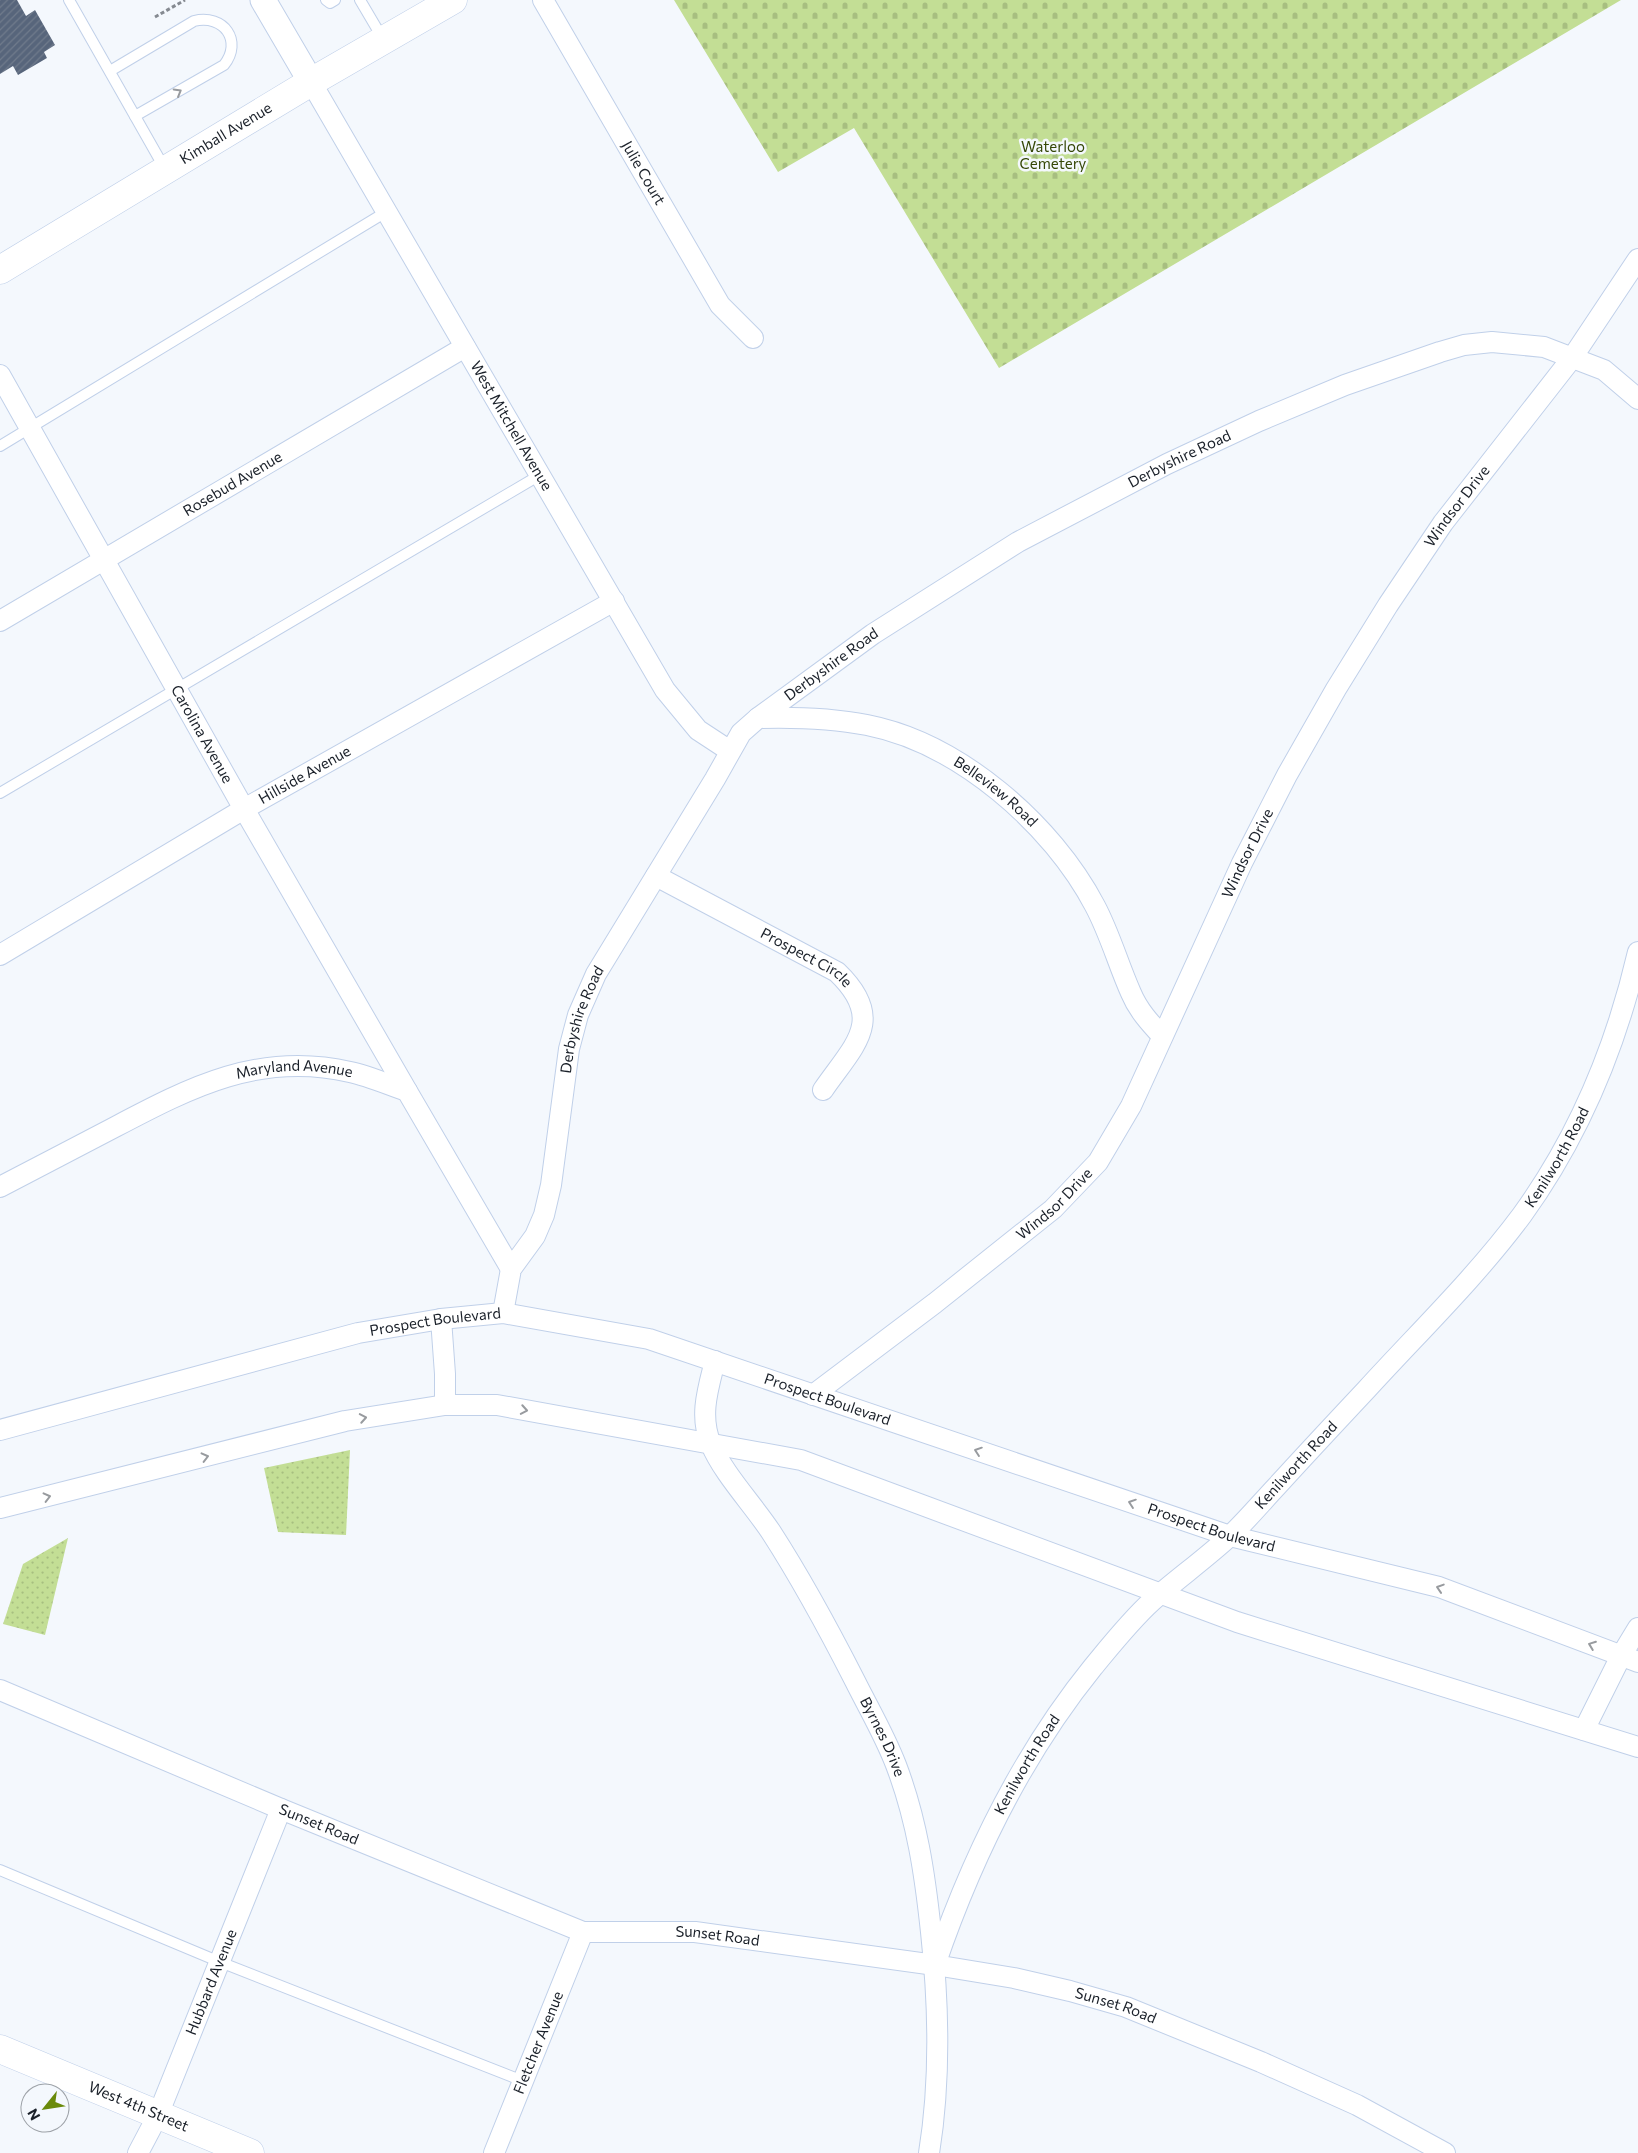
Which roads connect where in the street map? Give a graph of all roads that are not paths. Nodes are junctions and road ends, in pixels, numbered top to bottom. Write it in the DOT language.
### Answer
graph roads {
  1 [pos="69,0"];
  2 [pos="264,0"];
  3 [pos="326,0"];
  4 [pos="335,0"];
  5 [pos="360,0"];
  6 [pos="453,0"];
  7 [pos="543,0"];
  8 [pos="383,40"];
  9 [pos="110,71"];
  10 [pos="311,82"];
  11 [pos="135,116"];
  12 [pos="165,170"];
  13 [pos="386,212"];
  14 [pos="1638,259"];
  15 [pos="0,270"];
  16 [pos="753,338"];
  17 [pos="465,347"];
  18 [pos="1572,358"];
  19 [pos="0,375"];
  20 [pos="1638,398"];
  21 [pos="30,428"];
  22 [pos="0,446"];
  23 [pos="540,475"];
  24 [pos="105,561"];
  25 [pos="614,601"];
  26 [pos="0,621"];
  27 [pos="177,690"];
  28 [pos="758,718"];
  29 [pos="730,751"];
  30 [pos="0,793"];
  31 [pos="244,809"];
  32 [pos="656,876"];
  33 [pos="1638,952"];
  34 [pos="0,955"];
  35 [pos="1162,1036"];
  36 [pos="823,1090"];
  37 [pos="408,1091"];
  38 [pos="0,1187"];
  39 [pos="511,1269"];
  40 [pos="503,1314"];
  41 [pos="441,1319"];
  42 [pos="715,1361"];
  43 [pos="813,1395"];
  44 [pos="445,1405"];
  45 [pos="0,1430"];
  46 [pos="710,1444"];
  47 [pos="0,1508"];
  48 [pos="1230,1536"];
  49 [pos="1161,1594"];
  50 [pos="1638,1628"];
  51 [pos="1630,1659"];
  52 [pos="0,1690"];
  53 [pos="1584,1730"];
  54 [pos="1638,1747"];
  55 [pos="281,1809"];
  56 [pos="0,1870"];
  57 [pos="583,1932"];
  58 [pos="220,1962"];
  59 [pos="935,1965"];
  60 [pos="0,2049"];
  61 [pos="523,2081"];
  62 [pos="158,2115"];
  63 [pos="138,2153"];
  64 [pos="250,2153"];
  65 [pos="494,2153"];
  66 [pos="929,2153"];
  67 [pos="1445,2153"];
  1 -- 9 [label="lane"];
  2 -- 10 [label="street"];
  3 -- 4 [label="lane"];
  5 -- 8 [label="lane"];
  6 -- 8 [label="main road, Kimball Avenue"];
  7 -- 16 [label="street, Julie Court"];
  8 -- 10 [label="main road, Kimball Avenue"];
  9 -- 11 [label="lane"];
  11 -- 9 [label="lane, one-way"];
  10 -- 12 [label="main road, Kimball Avenue"];
  10 -- 13 [label="street, West Mitchell Avenue"];
  11 -- 12 [label="lane"];
  12 -- 15 [label="main road, Kimball Avenue"];
  13 -- 17 [label="street, West Mitchell Avenue"];
  13 -- 21 [label="lane"];
  14 -- 18 [label="street, Windsor Drive"];
  17 -- 23 [label="street, West Mitchell Avenue"];
  17 -- 24 [label="street, Rosebud Avenue"];
  18 -- 20 [label="street, Derbyshire Road"];
  18 -- 28 [label="street, Derbyshire Road"];
  18 -- 35 [label="street, Windsor Drive"];
  19 -- 21 [label="street, Carolina Avenue"];
  21 -- 22 [label="lane"];
  21 -- 24 [label="street, Carolina Avenue"];
  23 -- 25 [label="street, West Mitchell Avenue"];
  23 -- 27 [label="lane"];
  24 -- 26 [label="street, Rosebud Avenue"];
  24 -- 27 [label="street, Carolina Avenue"];
  25 -- 29 [label="street, West Mitchell Avenue"];
  25 -- 31 [label="street, Hillside Avenue"];
  27 -- 30 [label="lane"];
  27 -- 31 [label="street, Carolina Avenue"];
  28 -- 29 [label="street"];
  28 -- 35 [label="street, Belleview Road"];
  29 -- 32 [label="street, Derbyshire Road"];
  31 -- 34 [label="street, Hillside Avenue"];
  31 -- 37 [label="street, Carolina Avenue"];
  32 -- 36 [label="street, Prospect Circle"];
  32 -- 39 [label="street, Derbyshire Road"];
  33 -- 48 [label="street, Kenilworth Road"];
  35 -- 43 [label="street, Windsor Drive"];
  37 -- 38 [label="street, Maryland Avenue"];
  37 -- 39 [label="street"];
  39 -- 40 [label="street, Derbyshire Road"];
  40 -- 41 [label="street, Prospect Boulevard"];
  40 -- 42 [label="street, Prospect Boulevard"];
  41 -- 44 [label="street"];
  41 -- 45 [label="street, Prospect Boulevard"];
  42 -- 43 [label="street, Prospect Boulevard"];
  42 -- 46 [label="street, Byrnes Drive"];
  48 -- 43 [label="street, Prospect Boulevard, one-way"];
  44 -- 46 [label="street, one-way"];
  47 -- 44 [label="street, one-way"];
  46 -- 49 [label="street"];
  46 -- 59 [label="street, Byrnes Drive"];
  48 -- 49 [label="street, Kenilworth Road"];
  51 -- 48 [label="street, Prospect Boulevard, one-way"];
  49 -- 53 [label="street"];
  49 -- 59 [label="street, Kenilworth Road"];
  50 -- 51 [label="street"];
  51 -- 53 [label="street"];
  52 -- 55 [label="street, Sunset Road"];
  53 -- 54 [label="street"];
  55 -- 57 [label="street, Sunset Road"];
  55 -- 58 [label="street, Hubbard Avenue"];
  56 -- 58 [label="lane"];
  57 -- 59 [label="street, Sunset Road"];
  57 -- 61 [label="street, Fletcher Avenue"];
  58 -- 61 [label="lane"];
  58 -- 62 [label="street, Hubbard Avenue"];
  59 -- 66 [label="street, Byrnes Drive"];
  59 -- 67 [label="street, Sunset Road"];
  60 -- 62 [label="main road, West 4th Street"];
  61 -- 65 [label="street, Fletcher Avenue"];
  62 -- 63 [label="street, Hubbard Avenue"];
  62 -- 64 [label="main road, West 4th Street"];
}
